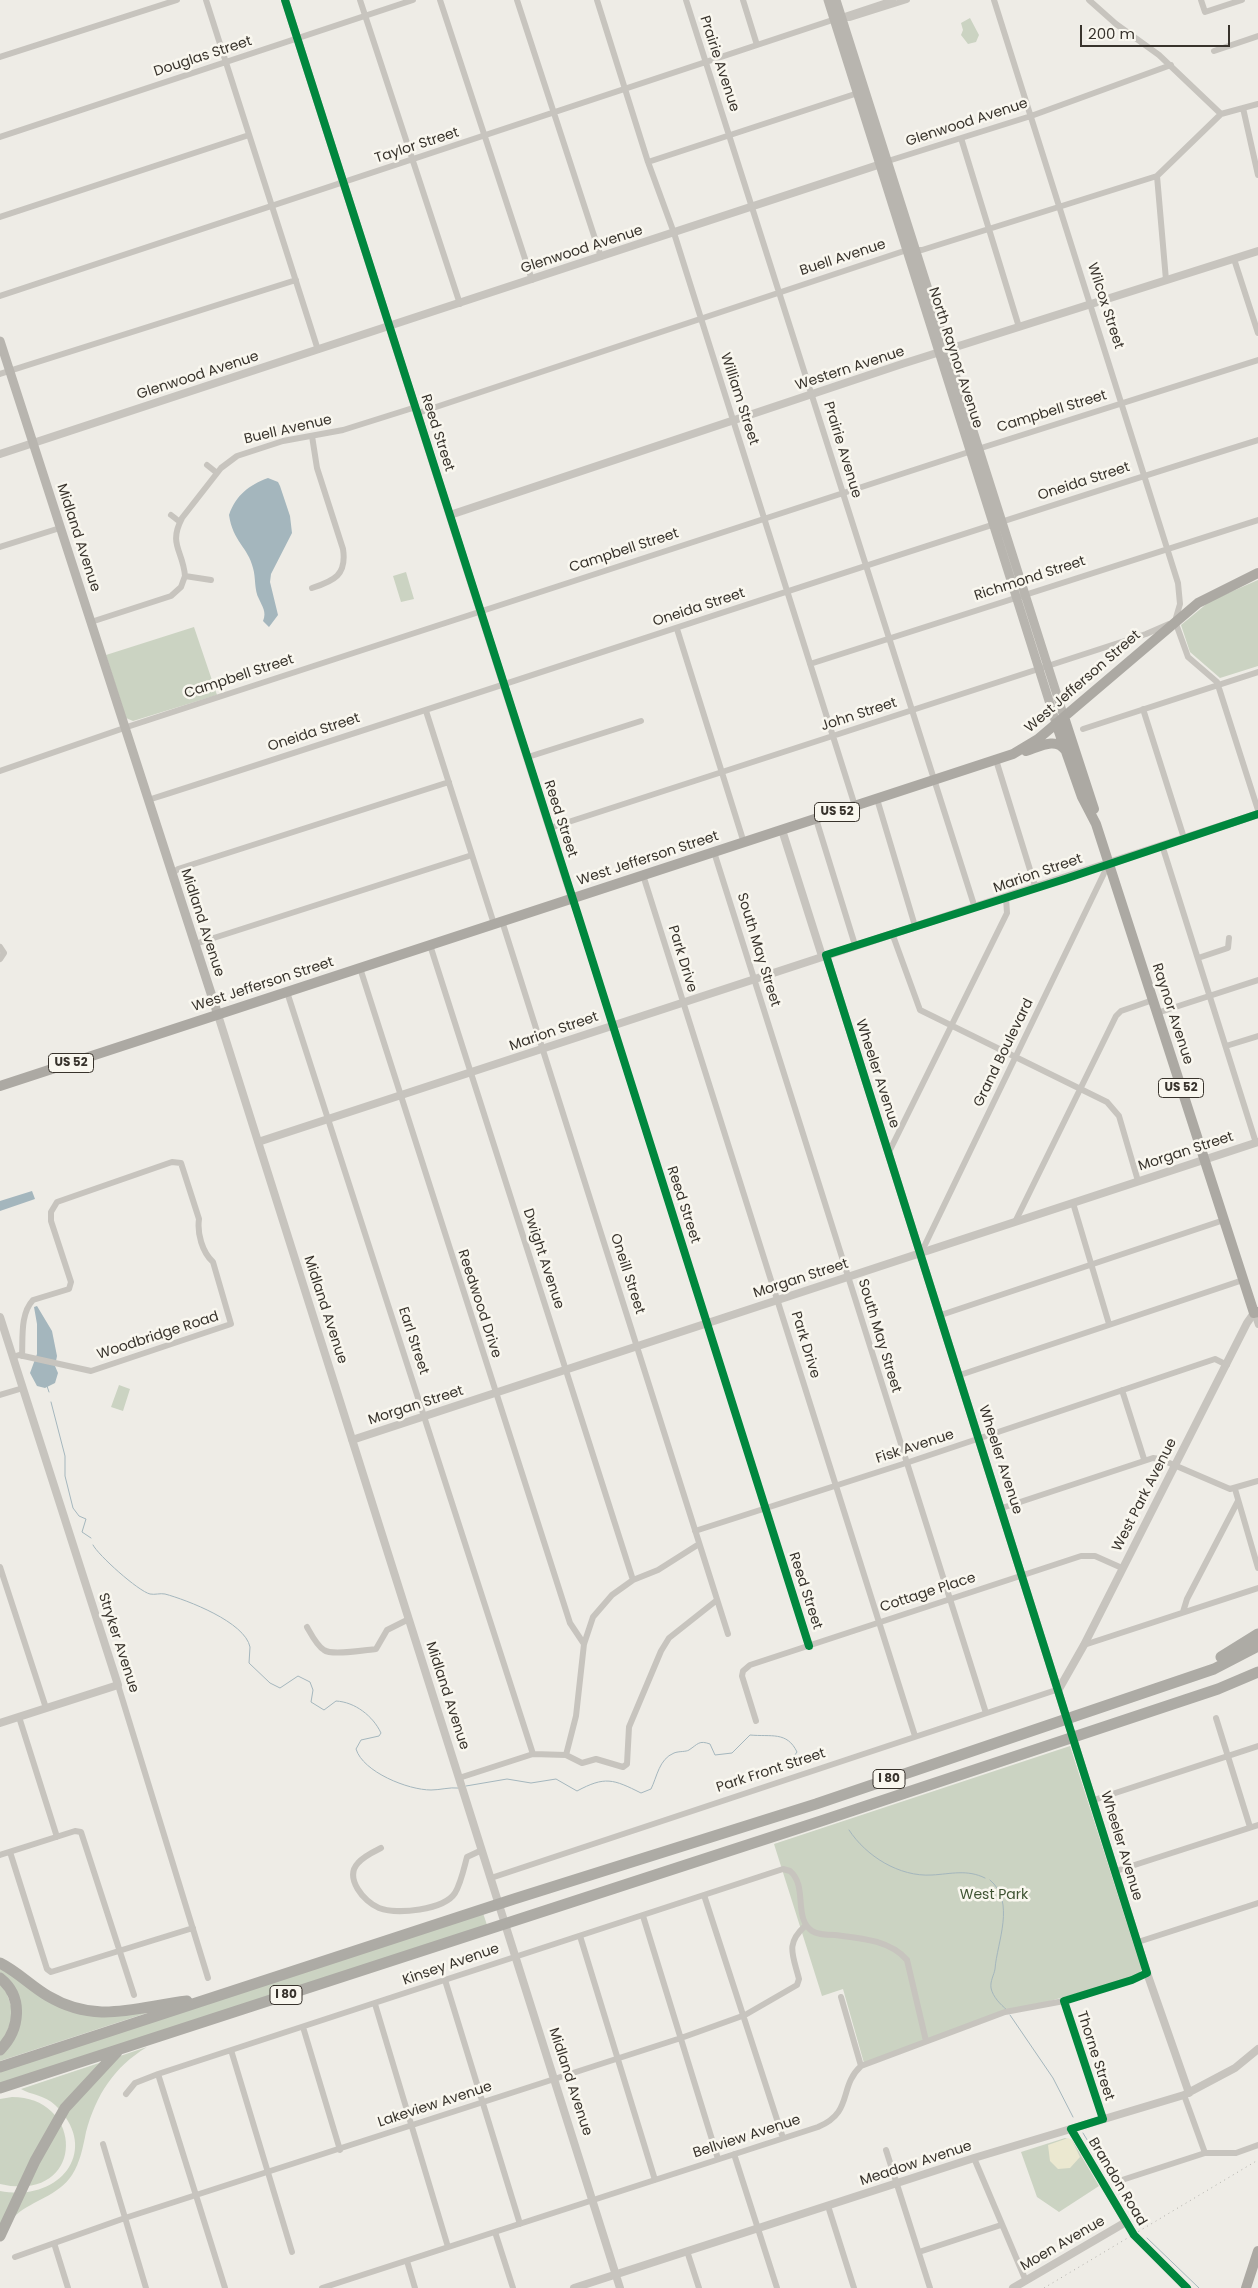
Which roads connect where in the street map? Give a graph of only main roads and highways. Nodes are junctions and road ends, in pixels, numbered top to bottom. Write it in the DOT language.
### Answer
graph roads {
  1 [pos="828,0"];
  2 [pos="836,0"];
  3 [pos="838,19"];
  4 [pos="0,341"];
  5 [pos="1258,573"];
  6 [pos="1060,720"];
  7 [pos="1066,751"];
  8 [pos="1014,754"];
  9 [pos="1096,824"];
  10 [pos="218,1015"];
  11 [pos="0,1086"];
  12 [pos="1256,1313"];
  13 [pos="1258,1634"];
  14 [pos="1258,1646"];
  15 [pos="1257,1672"];
  16 [pos="1127,1697"];
  17 [pos="0,1963"];
  18 [pos="0,1978"];
  19 [pos="214,1997"];
  20 [pos="119,2049"];
  21 [pos="0,2050"];
  22 [pos="0,2067"];
  23 [pos="0,2088"];
  24 [pos="0,2236"];
  25 [pos="1258,2251"];
  26 [pos="1246,2288"];
  1 -- 3 [label="main road, North Raynor Avenue"];
  2 -- 3 [label="main road, North Raynor Avenue"];
  3 -- 6 [label="main road, North Raynor Avenue"];
  4 -- 10 [label="main road, Midland Avenue"];
  5 -- 6 [label="main road, West Jefferson Street"];
  6 -- 7 [label="main road, Raynor Avenue"];
  6 -- 8 [label="main road, West Jefferson Street / US 52"];
  6 -- 9 [label="main road, Raynor Avenue / US 52"];
  7 -- 8 [label="main road, US 52"];
  7 -- 9 [label="main road, Raynor Avenue / US 52"];
  8 -- 10 [label="main road, West Jefferson Street / US 52"];
  9 -- 12 [label="main road, Raynor Avenue / US 52"];
  10 -- 11 [label="main road, West Jefferson Street / US 52"];
  13 -- 16 [label="highway"];
  14 -- 16 [label="highway, I 80"];
  15 -- 20 [label="highway, I 80"];
  16 -- 19 [label="highway, I 80"];
  17 -- 19 [label="highway"];
  18 -- 21 [label="highway"];
  19 -- 22 [label="highway, I 80"];
  20 -- 23 [label="highway, I 80"];
  20 -- 24 [label="highway"];
  25 -- 26 [label="main road"];
}
